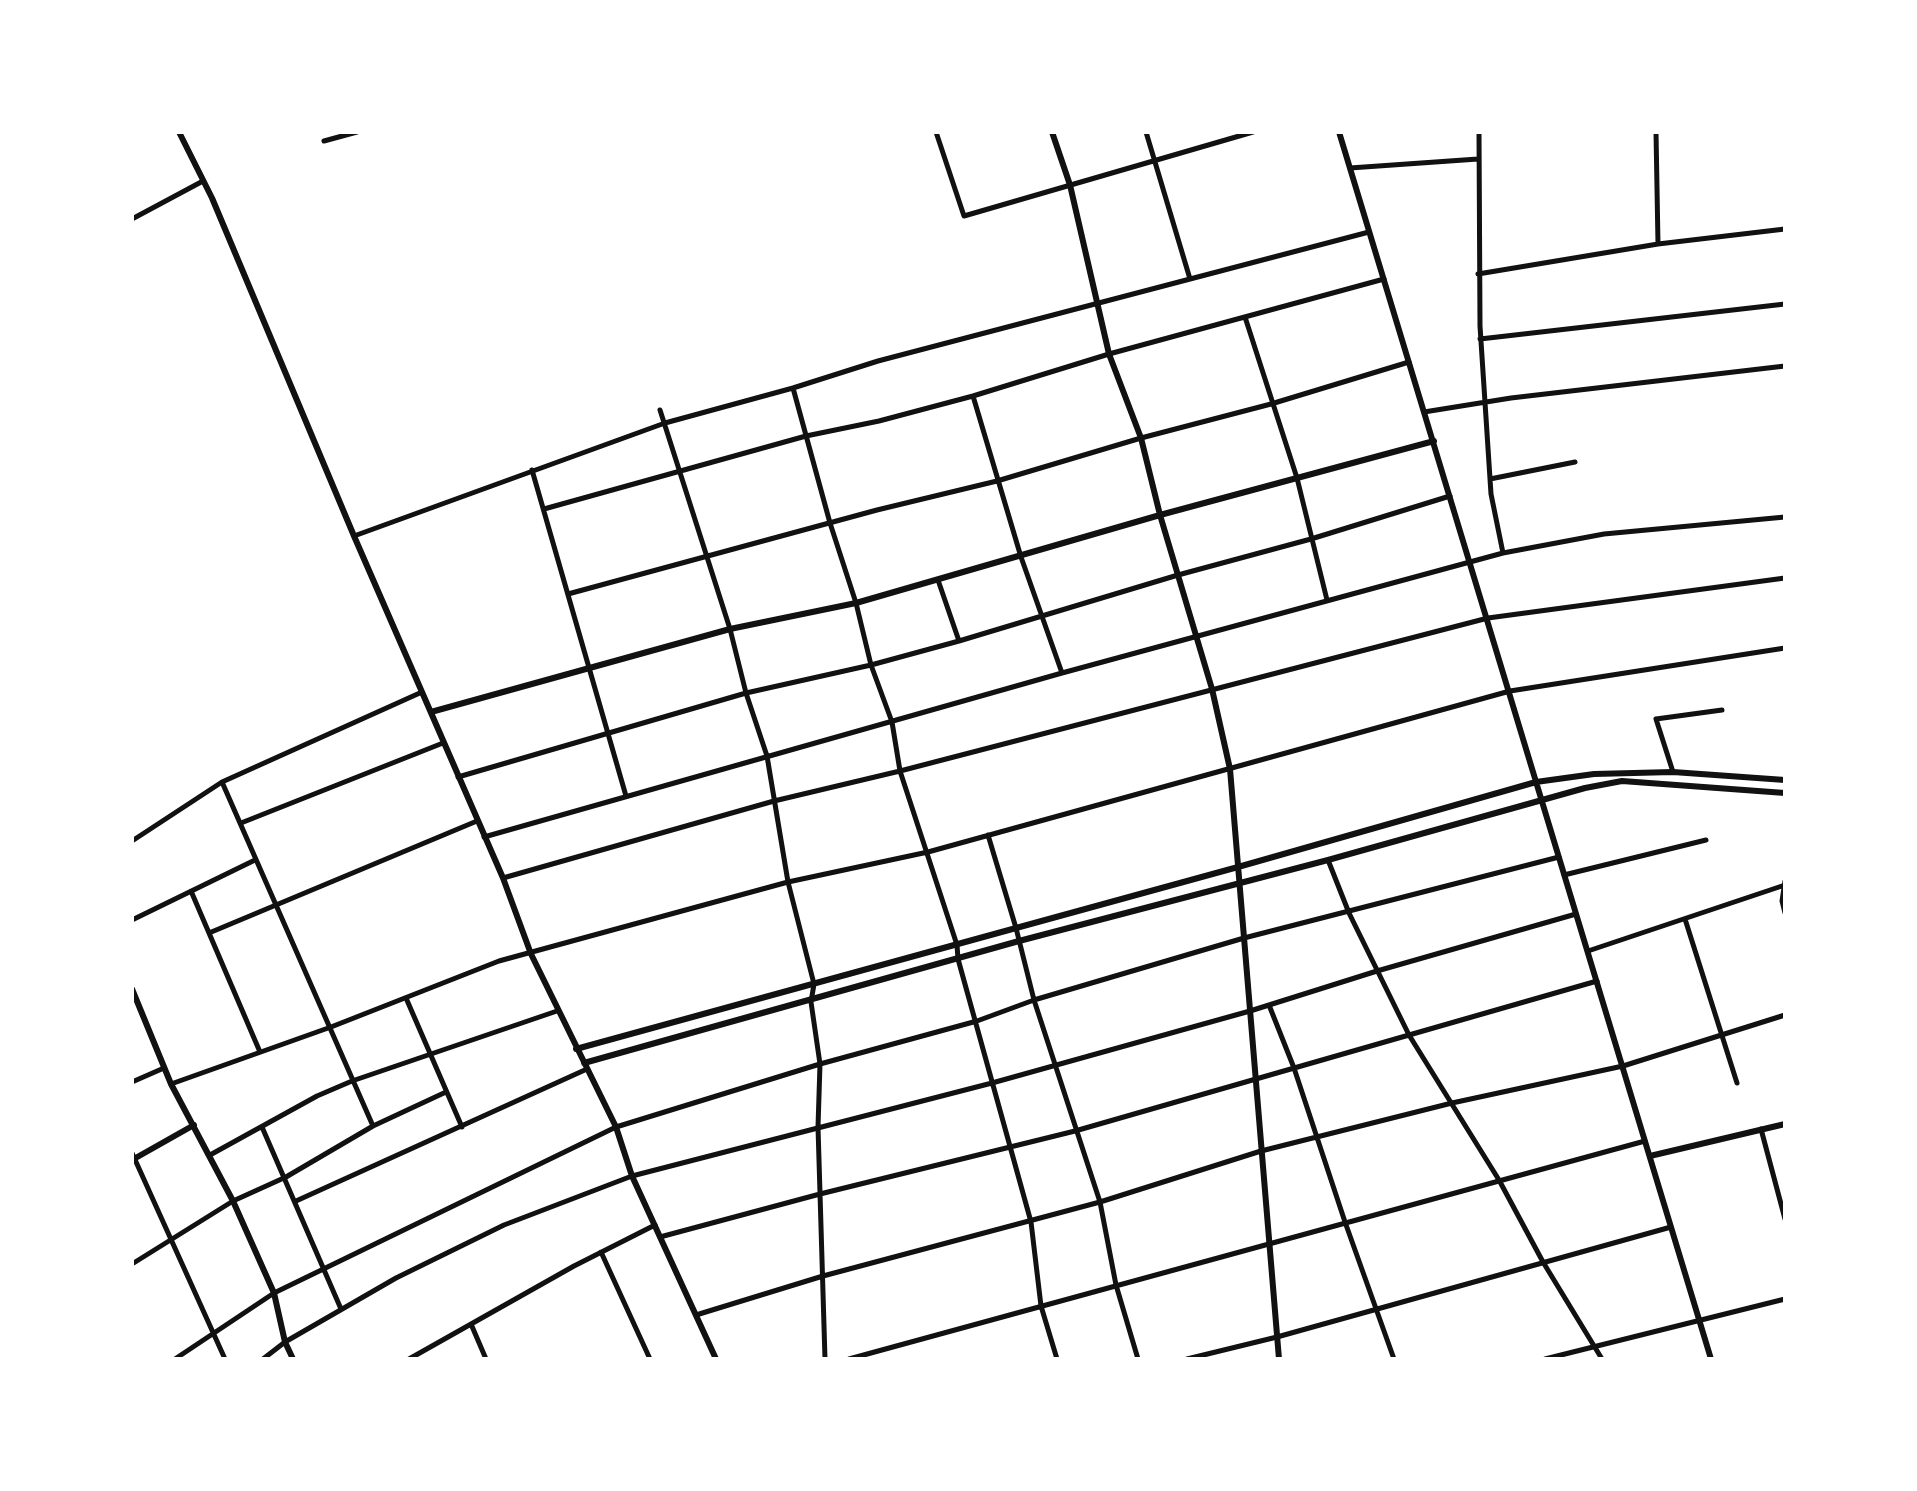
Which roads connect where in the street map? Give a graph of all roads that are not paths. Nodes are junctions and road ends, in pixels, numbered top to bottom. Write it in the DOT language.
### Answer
graph roads {
  1 [pos="179,132"];
  2 [pos="357,132"];
  3 [pos="936,132"];
  4 [pos="1052,132"];
  5 [pos="1146,132"];
  6 [pos="1253,132"];
  7 [pos="1339,132"];
  8 [pos="1479,132"];
  9 [pos="1656,132"];
  10 [pos="324,141"];
  11 [pos="1478,159"];
  12 [pos="1156,160"];
  13 [pos="1350,168"];
  14 [pos="203,181"];
  15 [pos="1070,185"];
  16 [pos="132,219"];
  17 [pos="1785,229"];
  18 [pos="1369,232"];
  19 [pos="1658,244"];
  20 [pos="1478,274"];
  21 [pos="1190,279"];
  22 [pos="1384,279"];
  23 [pos="1785,304"];
  24 [pos="1099,305"];
  25 [pos="1245,317"];
  26 [pos="1480,339"];
  27 [pos="1109,354"];
  28 [pos="1409,362"];
  29 [pos="1785,366"];
  30 [pos="793,388"];
  31 [pos="973,396"];
  32 [pos="1484,403"];
  33 [pos="1271,404"];
  34 [pos="660,410"];
  35 [pos="1424,412"];
  36 [pos="665,423"];
  37 [pos="806,436"];
  38 [pos="1141,438"];
  39 [pos="1434,441"];
  40 [pos="1575,462"];
  41 [pos="532,470"];
  42 [pos="679,470"];
  43 [pos="1297,478"];
  44 [pos="1490,479"];
  45 [pos="997,481"];
  46 [pos="1450,496"];
  47 [pos="544,509"];
  48 [pos="1160,515"];
  49 [pos="1785,517"];
  50 [pos="830,523"];
  51 [pos="354,536"];
  52 [pos="1311,539"];
  53 [pos="1503,553"];
  54 [pos="1021,557"];
  55 [pos="706,558"];
  56 [pos="1471,563"];
  57 [pos="1178,575"];
  58 [pos="1785,578"];
  59 [pos="938,580"];
  60 [pos="568,594"];
  61 [pos="1327,600"];
  62 [pos="856,603"];
  63 [pos="1041,617"];
  64 [pos="1488,618"];
  65 [pos="730,629"];
  66 [pos="1195,636"];
  67 [pos="959,641"];
  68 [pos="1785,648"];
  69 [pos="871,665"];
  70 [pos="590,668"];
  71 [pos="1062,673"];
  72 [pos="1212,689"];
  73 [pos="1510,691"];
  74 [pos="422,692"];
  75 [pos="746,693"];
  76 [pos="1722,710"];
  77 [pos="431,712"];
  78 [pos="892,722"];
  79 [pos="607,733"];
  80 [pos="443,743"];
  81 [pos="767,756"];
  82 [pos="1230,769"];
  83 [pos="900,771"];
  84 [pos="1673,772"];
  85 [pos="457,777"];
  86 [pos="1785,780"];
  87 [pos="222,782"];
  88 [pos="1536,782"];
  89 [pos="1785,793"];
  90 [pos="626,796"];
  91 [pos="1542,800"];
  92 [pos="774,801"];
  93 [pos="477,821"];
  94 [pos="241,823"];
  95 [pos="988,835"];
  96 [pos="483,837"];
  97 [pos="1706,840"];
  98 [pos="132,841"];
  99 [pos="928,852"];
  100 [pos="1559,857"];
  101 [pos="255,860"];
  102 [pos="1328,860"];
  103 [pos="1238,867"];
  104 [pos="1564,875"];
  105 [pos="503,878"];
  106 [pos="1240,881"];
  107 [pos="788,882"];
  108 [pos="1785,884"];
  109 [pos="191,891"];
  110 [pos="274,906"];
  111 [pos="1349,913"];
  112 [pos="1785,913"];
  113 [pos="1576,914"];
  114 [pos="1685,919"];
  115 [pos="132,920"];
  116 [pos="1016,928"];
  117 [pos="209,933"];
  118 [pos="1244,938"];
  119 [pos="1019,941"];
  120 [pos="957,945"];
  121 [pos="1588,951"];
  122 [pos="531,954"];
  123 [pos="958,959"];
  124 [pos="1377,971"];
  125 [pos="1597,981"];
  126 [pos="814,984"];
  127 [pos="132,989"];
  128 [pos="406,998"];
  129 [pos="1034,1000"];
  130 [pos="811,1002"];
  131 [pos="1269,1005"];
  132 [pos="557,1011"];
  133 [pos="1250,1011"];
  134 [pos="1785,1015"];
  135 [pos="977,1021"];
  136 [pos="331,1027"];
  137 [pos="1409,1035"];
  138 [pos="1722,1035"];
  139 [pos="576,1049"];
  140 [pos="260,1052"];
  141 [pos="430,1055"];
  142 [pos="820,1064"];
  143 [pos="1054,1065"];
  144 [pos="585,1066"];
  145 [pos="1623,1066"];
  146 [pos="164,1068"];
  147 [pos="1294,1068"];
  148 [pos="1256,1079"];
  149 [pos="352,1081"];
  150 [pos="132,1082"];
  151 [pos="992,1083"];
  152 [pos="1737,1083"];
  153 [pos="171,1084"];
  154 [pos="446,1092"];
  155 [pos="1452,1103"];
  156 [pos="1785,1124"];
  157 [pos="194,1125"];
  158 [pos="373,1126"];
  159 [pos="262,1127"];
  160 [pos="462,1127"];
  161 [pos="616,1127"];
  162 [pos="818,1127"];
  163 [pos="1761,1129"];
  164 [pos="1075,1131"];
  165 [pos="1318,1137"];
  166 [pos="1645,1141"];
  167 [pos="1011,1147"];
  168 [pos="1261,1151"];
  169 [pos="210,1155"];
  170 [pos="1650,1156"];
  171 [pos="133,1157"];
  172 [pos="632,1176"];
  173 [pos="286,1177"];
  174 [pos="1499,1180"];
  175 [pos="820,1194"];
  176 [pos="233,1201"];
  177 [pos="296,1201"];
  178 [pos="1100,1202"];
  179 [pos="1785,1218"];
  180 [pos="1031,1222"];
  181 [pos="1345,1222"];
  182 [pos="655,1225"];
  183 [pos="1671,1227"];
  184 [pos="660,1237"];
  185 [pos="171,1242"];
  186 [pos="1269,1243"];
  187 [pos="601,1252"];
  188 [pos="1543,1262"];
  189 [pos="132,1264"];
  190 [pos="324,1268"];
  191 [pos="823,1276"];
  192 [pos="1116,1285"];
  193 [pos="274,1293"];
  194 [pos="1785,1299"];
  195 [pos="1041,1306"];
  196 [pos="341,1309"];
  197 [pos="1376,1309"];
  198 [pos="696,1315"];
  199 [pos="1699,1319"];
  200 [pos="471,1324"];
  201 [pos="214,1335"];
  202 [pos="1277,1337"];
  203 [pos="285,1342"];
  204 [pos="1593,1346"];
  205 [pos="175,1359"];
  206 [pos="225,1359"];
  207 [pos="263,1359"];
  208 [pos="293,1359"];
  209 [pos="409,1359"];
  210 [pos="486,1359"];
  211 [pos="650,1359"];
  212 [pos="716,1359"];
  213 [pos="825,1359"];
  214 [pos="849,1359"];
  215 [pos="1057,1359"];
  216 [pos="1138,1359"];
  217 [pos="1187,1359"];
  218 [pos="1279,1359"];
  219 [pos="1394,1359"];
  220 [pos="1545,1359"];
  221 [pos="1602,1359"];
  222 [pos="1711,1359"];
  1 -- 14 [label="street"];
  2 -- 10 [label="street"];
  3 -- 15 [label="street"];
  4 -- 15 [label="street"];
  5 -- 12 [label="street"];
  6 -- 12 [label="street"];
  7 -- 13 [label="street"];
  8 -- 11 [label="street"];
  9 -- 19 [label="street"];
  11 -- 13 [label="street"];
  11 -- 20 [label="street"];
  12 -- 15 [label="street"];
  12 -- 21 [label="street"];
  13 -- 18 [label="street"];
  14 -- 16 [label="street"];
  14 -- 51 [label="street"];
  15 -- 24 [label="street"];
  17 -- 19 [label="street"];
  18 -- 21 [label="street"];
  18 -- 22 [label="street"];
  19 -- 20 [label="street"];
  20 -- 26 [label="street"];
  21 -- 24 [label="street"];
  22 -- 25 [label="street"];
  22 -- 28 [label="street"];
  23 -- 26 [label="street"];
  24 -- 27 [label="street"];
  24 -- 30 [label="street"];
  25 -- 27 [label="street"];
  25 -- 33 [label="street"];
  26 -- 32 [label="street"];
  27 -- 31 [label="street"];
  27 -- 38 [label="street"];
  28 -- 33 [label="street"];
  28 -- 35 [label="street"];
  29 -- 32 [label="street"];
  30 -- 36 [label="street"];
  30 -- 37 [label="street"];
  31 -- 37 [label="street"];
  31 -- 45 [label="street"];
  32 -- 35 [label="street"];
  32 -- 44 [label="street"];
  33 -- 38 [label="street"];
  33 -- 43 [label="street"];
  34 -- 36 [label="street"];
  35 -- 39 [label="street"];
  36 -- 41 [label="street"];
  36 -- 42 [label="street"];
  37 -- 42 [label="street"];
  37 -- 50 [label="street"];
  38 -- 45 [label="street"];
  38 -- 48 [label="street"];
  39 -- 43 [label="street"];
  39 -- 46 [label="street"];
  40 -- 44 [label="street"];
  41 -- 47 [label="street"];
  41 -- 51 [label="street"];
  42 -- 47 [label="street"];
  42 -- 55 [label="street"];
  43 -- 48 [label="street"];
  43 -- 52 [label="street"];
  44 -- 53 [label="street"];
  45 -- 50 [label="street"];
  45 -- 54 [label="street"];
  46 -- 52 [label="street"];
  46 -- 56 [label="street"];
  47 -- 60 [label="street"];
  48 -- 54 [label="street"];
  48 -- 57 [label="street"];
  49 -- 53 [label="street"];
  50 -- 55 [label="street"];
  50 -- 62 [label="street"];
  51 -- 74 [label="street"];
  52 -- 57 [label="street"];
  52 -- 61 [label="street"];
  53 -- 56 [label="street"];
  54 -- 59 [label="street"];
  54 -- 63 [label="street"];
  55 -- 60 [label="street"];
  55 -- 65 [label="street"];
  56 -- 61 [label="street"];
  56 -- 64 [label="street"];
  57 -- 63 [label="street"];
  57 -- 66 [label="street"];
  58 -- 64 [label="street"];
  59 -- 62 [label="street"];
  59 -- 67 [label="street"];
  60 -- 70 [label="street"];
  61 -- 66 [label="street"];
  62 -- 65 [label="street"];
  62 -- 69 [label="street"];
  63 -- 67 [label="street"];
  63 -- 71 [label="street"];
  64 -- 72 [label="street"];
  64 -- 73 [label="street"];
  65 -- 70 [label="street"];
  65 -- 75 [label="street"];
  66 -- 71 [label="street"];
  66 -- 72 [label="street"];
  67 -- 69 [label="street"];
  68 -- 73 [label="street"];
  69 -- 75 [label="street"];
  69 -- 78 [label="street"];
  70 -- 77 [label="street"];
  70 -- 79 [label="street"];
  71 -- 78 [label="street"];
  72 -- 82 [label="street"];
  72 -- 83 [label="street"];
  73 -- 82 [label="street"];
  73 -- 88 [label="street"];
  74 -- 77 [label="street"];
  74 -- 87 [label="street"];
  75 -- 79 [label="street"];
  75 -- 81 [label="street"];
  76 -- 84 [label="street"];
  77 -- 80 [label="street"];
  78 -- 81 [label="street"];
  78 -- 83 [label="street"];
  79 -- 85 [label="street"];
  79 -- 90 [label="street"];
  80 -- 85 [label="street"];
  80 -- 94 [label="street"];
  81 -- 90 [label="street"];
  81 -- 92 [label="street"];
  82 -- 95 [label="street"];
  82 -- 103 [label="street"];
  83 -- 92 [label="street"];
  83 -- 99 [label="street"];
  84 -- 86 [label="street"];
  84 -- 88 [label="street"];
  85 -- 93 [label="street"];
  87 -- 94 [label="street"];
  87 -- 98 [label="street"];
  88 -- 91 [label="street"];
  88 -- 103 [label="street"];
  89 -- 91 [label="street"];
  90 -- 96 [label="street"];
  91 -- 100 [label="street"];
  91 -- 102 [label="street"];
  92 -- 105 [label="street"];
  92 -- 107 [label="street"];
  93 -- 96 [label="street"];
  93 -- 110 [label="street"];
  94 -- 101 [label="street"];
  95 -- 99 [label="street"];
  95 -- 116 [label="street"];
  96 -- 105 [label="street"];
  97 -- 104 [label="street"];
  99 -- 107 [label="street"];
  99 -- 120 [label="street"];
  100 -- 104 [label="street"];
  100 -- 111 [label="street"];
  101 -- 109 [label="street"];
  101 -- 110 [label="street"];
  102 -- 106 [label="street"];
  102 -- 111 [label="street"];
  103 -- 106 [label="street"];
  103 -- 116 [label="street"];
  104 -- 113 [label="street"];
  105 -- 122 [label="street"];
  106 -- 118 [label="street"];
  106 -- 119 [label="street"];
  107 -- 122 [label="street"];
  107 -- 126 [label="street"];
  108 -- 112 [label="street"];
  108 -- 114 [label="street"];
  109 -- 115 [label="street"];
  109 -- 117 [label="street"];
  110 -- 117 [label="street"];
  110 -- 136 [label="street"];
  111 -- 118 [label="street"];
  111 -- 124 [label="street"];
  113 -- 121 [label="street"];
  113 -- 124 [label="street"];
  114 -- 121 [label="street"];
  114 -- 138 [label="street"];
  116 -- 119 [label="street"];
  116 -- 120 [label="street"];
  117 -- 140 [label="street"];
  118 -- 129 [label="street"];
  118 -- 133 [label="street"];
  119 -- 123 [label="street"];
  119 -- 129 [label="street"];
  120 -- 123 [label="street"];
  120 -- 126 [label="street"];
  121 -- 125 [label="street"];
  122 -- 128 [label="street"];
  122 -- 132 [label="street"];
  123 -- 130 [label="street"];
  123 -- 135 [label="street"];
  124 -- 131 [label="street"];
  124 -- 137 [label="street"];
  125 -- 137 [label="street"];
  125 -- 145 [label="street"];
  126 -- 130 [label="street"];
  126 -- 139 [label="street"];
  127 -- 146 [label="street"];
  128 -- 136 [label="street"];
  128 -- 141 [label="street"];
  129 -- 135 [label="street"];
  129 -- 143 [label="street"];
  130 -- 142 [label="street"];
  130 -- 144 [label="street"];
  131 -- 133 [label="street"];
  131 -- 147 [label="street"];
  132 -- 139 [label="street"];
  132 -- 141 [label="street"];
  133 -- 143 [label="street"];
  133 -- 148 [label="street"];
  134 -- 138 [label="street"];
  135 -- 142 [label="street"];
  135 -- 151 [label="street"];
  136 -- 140 [label="street"];
  136 -- 149 [label="street"];
  137 -- 147 [label="street"];
  137 -- 155 [label="street"];
  138 -- 145 [label="street"];
  138 -- 152 [label="street"];
  139 -- 144 [label="street"];
  140 -- 153 [label="street"];
  141 -- 149 [label="street"];
  141 -- 154 [label="street"];
  142 -- 161 [label="street"];
  142 -- 162 [label="street"];
  143 -- 151 [label="street"];
  143 -- 164 [label="street"];
  144 -- 160 [label="street"];
  144 -- 161 [label="street"];
  145 -- 155 [label="street"];
  145 -- 166 [label="street"];
  146 -- 150 [label="street"];
  146 -- 153 [label="street"];
  147 -- 148 [label="street"];
  147 -- 165 [label="street"];
  148 -- 164 [label="street"];
  148 -- 168 [label="street"];
  149 -- 158 [label="street"];
  149 -- 159 [label="street"];
  151 -- 162 [label="street"];
  151 -- 167 [label="street"];
  153 -- 157 [label="street"];
  154 -- 158 [label="street"];
  154 -- 160 [label="street"];
  155 -- 165 [label="street"];
  155 -- 174 [label="street"];
  156 -- 163 [label="street"];
  157 -- 169 [label="street"];
  157 -- 171 [label="street"];
  158 -- 173 [label="street"];
  159 -- 169 [label="street"];
  159 -- 173 [label="street"];
  160 -- 177 [label="street"];
  161 -- 172 [label="street"];
  161 -- 190 [label="street"];
  162 -- 172 [label="street"];
  162 -- 175 [label="street"];
  163 -- 170 [label="street"];
  163 -- 179 [label="street"];
  164 -- 167 [label="street"];
  164 -- 178 [label="street"];
  165 -- 168 [label="street"];
  165 -- 181 [label="street"];
  166 -- 170 [label="street"];
  166 -- 174 [label="street"];
  167 -- 175 [label="street"];
  167 -- 180 [label="street"];
  168 -- 178 [label="street"];
  168 -- 186 [label="street"];
  169 -- 176 [label="street"];
  170 -- 183 [label="street"];
  171 -- 185 [label="street"];
  172 -- 182 [label="street"];
  172 -- 196 [label="street"];
  173 -- 176 [label="street"];
  173 -- 177 [label="street"];
  174 -- 181 [label="street"];
  174 -- 188 [label="street"];
  175 -- 184 [label="street"];
  175 -- 191 [label="street"];
  176 -- 185 [label="street"];
  176 -- 193 [label="street"];
  177 -- 190 [label="street"];
  178 -- 180 [label="street"];
  178 -- 192 [label="street"];
  180 -- 191 [label="street"];
  180 -- 195 [label="street"];
  181 -- 186 [label="street"];
  181 -- 197 [label="street"];
  182 -- 184 [label="street"];
  182 -- 187 [label="street"];
  183 -- 188 [label="street"];
  183 -- 199 [label="street"];
  184 -- 198 [label="street"];
  185 -- 189 [label="street"];
  185 -- 201 [label="street"];
  186 -- 192 [label="street"];
  186 -- 202 [label="street"];
  187 -- 200 [label="street"];
  187 -- 211 [label="street"];
  188 -- 197 [label="street"];
  188 -- 204 [label="street"];
  190 -- 193 [label="street"];
  190 -- 196 [label="street"];
  191 -- 198 [label="street"];
  191 -- 213 [label="street"];
  192 -- 195 [label="street"];
  192 -- 216 [label="street"];
  193 -- 201 [label="street"];
  193 -- 203 [label="street"];
  194 -- 199 [label="street"];
  195 -- 214 [label="street"];
  195 -- 215 [label="street"];
  196 -- 203 [label="street"];
  197 -- 202 [label="street"];
  197 -- 219 [label="street"];
  198 -- 212 [label="street"];
  199 -- 204 [label="street"];
  199 -- 222 [label="street"];
  200 -- 209 [label="street"];
  200 -- 210 [label="street"];
  201 -- 205 [label="street"];
  201 -- 206 [label="street"];
  202 -- 217 [label="street"];
  202 -- 218 [label="street"];
  203 -- 207 [label="street"];
  203 -- 208 [label="street"];
  204 -- 220 [label="street"];
  204 -- 221 [label="street"];
}
